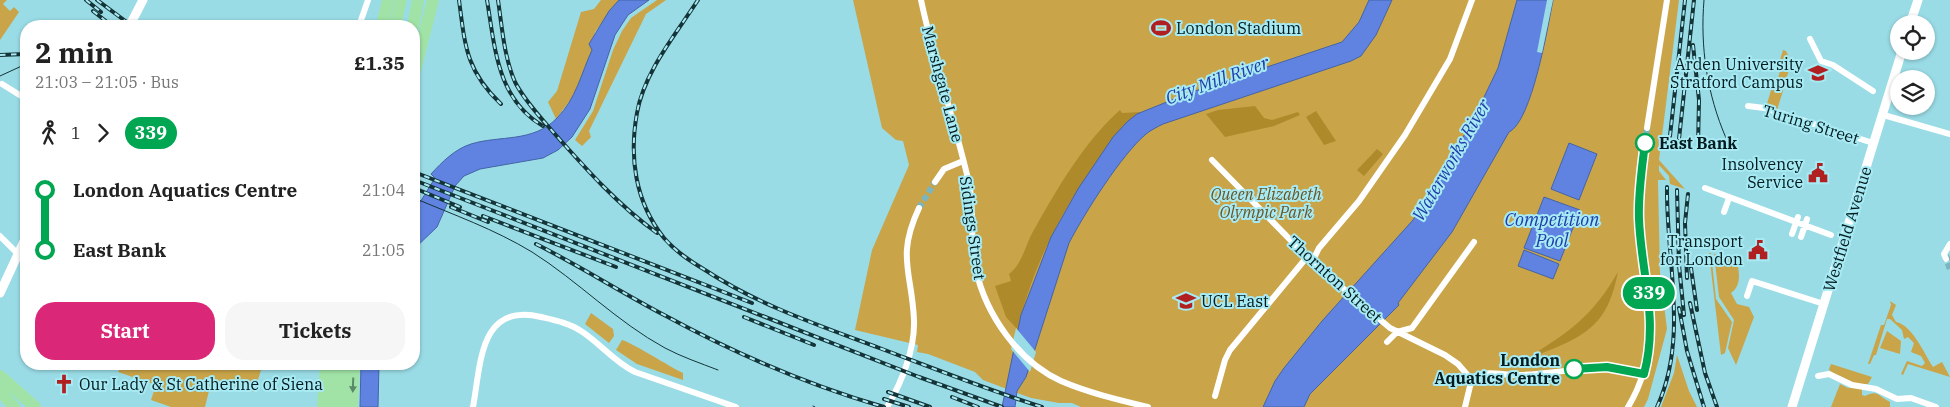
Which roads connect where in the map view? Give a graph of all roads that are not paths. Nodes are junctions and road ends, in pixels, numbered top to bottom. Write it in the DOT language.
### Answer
graph roads {
  1 [pos="143,0"];
  2 [pos="368,0"];
  3 [pos="388,0"];
  4 [pos="401,0"];
  5 [pos="418,0"];
  6 [pos="434,0"];
  7 [pos="920,0"];
  8 [pos="1472,0"];
  9 [pos="1668,0"];
  10 [pos="1918,0"];
  11 [pos="1913,15"];
  12 [pos="133,20"];
  13 [pos="361,20"];
  14 [pos="383,20"];
  15 [pos="396,20"];
  16 [pos="414,20"];
  17 [pos="1810,39"];
  18 [pos="420,52"];
  19 [pos="1899,60"];
  20 [pos="2,84"];
  21 [pos="1873,91"];
  22 [pos="20,95"];
  23 [pos="1748,106"];
  24 [pos="1887,116"];
  25 [pos="1646,128"];
  26 [pos="1950,134"];
  27 [pos="1873,143"];
  28 [pos="1212,160"];
  29 [pos="964,161"];
  30 [pos="1640,178"];
  31 [pos="935,182"];
  32 [pos="1705,188"];
  33 [pos="1729,198"];
  34 [pos="919,208"];
  35 [pos="1724,212"];
  36 [pos="1797,220"];
  37 [pos="1806,223"];
  38 [pos="1792,234"];
  39 [pos="1831,235"];
  40 [pos="0,236"];
  41 [pos="1801,237"];
  42 [pos="1474,242"];
  43 [pos="1950,244"];
  44 [pos="20,250"];
  45 [pos="18,254"];
  46 [pos="1946,259"];
  47 [pos="1312,261"];
  48 [pos="0,294"];
  49 [pos="1747,296"];
  50 [pos="1824,304"];
  51 [pos="1397,332"];
  52 [pos="1387,342"];
  53 [pos="326,370"];
  54 [pos="335,370"];
  55 [pos="344,370"];
  56 [pos="354,370"];
  57 [pos="1644,374"];
  58 [pos="0,376"];
  59 [pos="1818,376"];
  60 [pos="1471,379"];
  61 [pos="0,390"];
  62 [pos="1214,396"];
  63 [pos="14,407"];
  64 [pos="33,407"];
  65 [pos="324,407"];
  66 [pos="333,407"];
  67 [pos="342,407"];
  68 [pos="352,407"];
  69 [pos="473,407"];
  70 [pos="736,407"];
  71 [pos="888,407"];
  72 [pos="1148,407"];
  73 [pos="1465,407"];
  74 [pos="1628,407"];
  75 [pos="1792,407"];
  76 [pos="1936,407"];
  1 -- 12 [label="street"];
  2 -- 13 [label="street"];
  3 -- 14 [label="highway"];
  4 -- 15 [label="highway"];
  5 -- 16 [label="highway"];
  6 -- 18 [label="highway"];
  7 -- 29 [label="street, Marshgate Lane"];
  8 -- 47 [label="street"];
  9 -- 25 [label="street"];
  10 -- 11 [label="street"];
  17 -- 21 [label="street"];
  19 -- 27 [label="street, Westfield Avenue"];
  20 -- 22 [label="street"];
  23 -- 27 [label="street, Turing Street"];
  24 -- 26 [label="street"];
  27 -- 50 [label="street, Westfield Avenue"];
  28 -- 47 [label="street, Thornton Street"];
  29 -- 31 [label="street, Marshgate Lane"];
  29 -- 72 [label="street, Sidings Street"];
  30 -- 57 [label="street"];
  32 -- 33 [label="street"];
  33 -- 35 [label="street"];
  33 -- 36 [label="street"];
  34 -- 71 [label="street"];
  36 -- 37 [label="street"];
  36 -- 38 [label="street"];
  37 -- 39 [label="street"];
  37 -- 41 [label="street"];
  40 -- 45 [label="street"];
  42 -- 51 [label="street"];
  43 -- 46 [label="street"];
  44 -- 45 [label="street"];
  45 -- 48 [label="street"];
  47 -- 51 [label="street, Thornton Street"];
  47 -- 62 [label="street"];
  49 -- 50 [label="street"];
  50 -- 75 [label="street, Westfield Avenue"];
  51 -- 52 [label="street"];
  51 -- 60 [label="street, Thornton Street"];
  53 -- 65 [label="highway"];
  54 -- 66 [label="highway"];
  55 -- 67 [label="highway"];
  56 -- 68 [label="highway, one-way"];
  57 -- 60 [label="street"];
  57 -- 74 [label="street"];
  58 -- 64 [label="highway"];
  59 -- 76 [label="street"];
  60 -- 73 [label="street"];
  61 -- 63 [label="highway"];
  69 -- 70 [label="street"];
}
